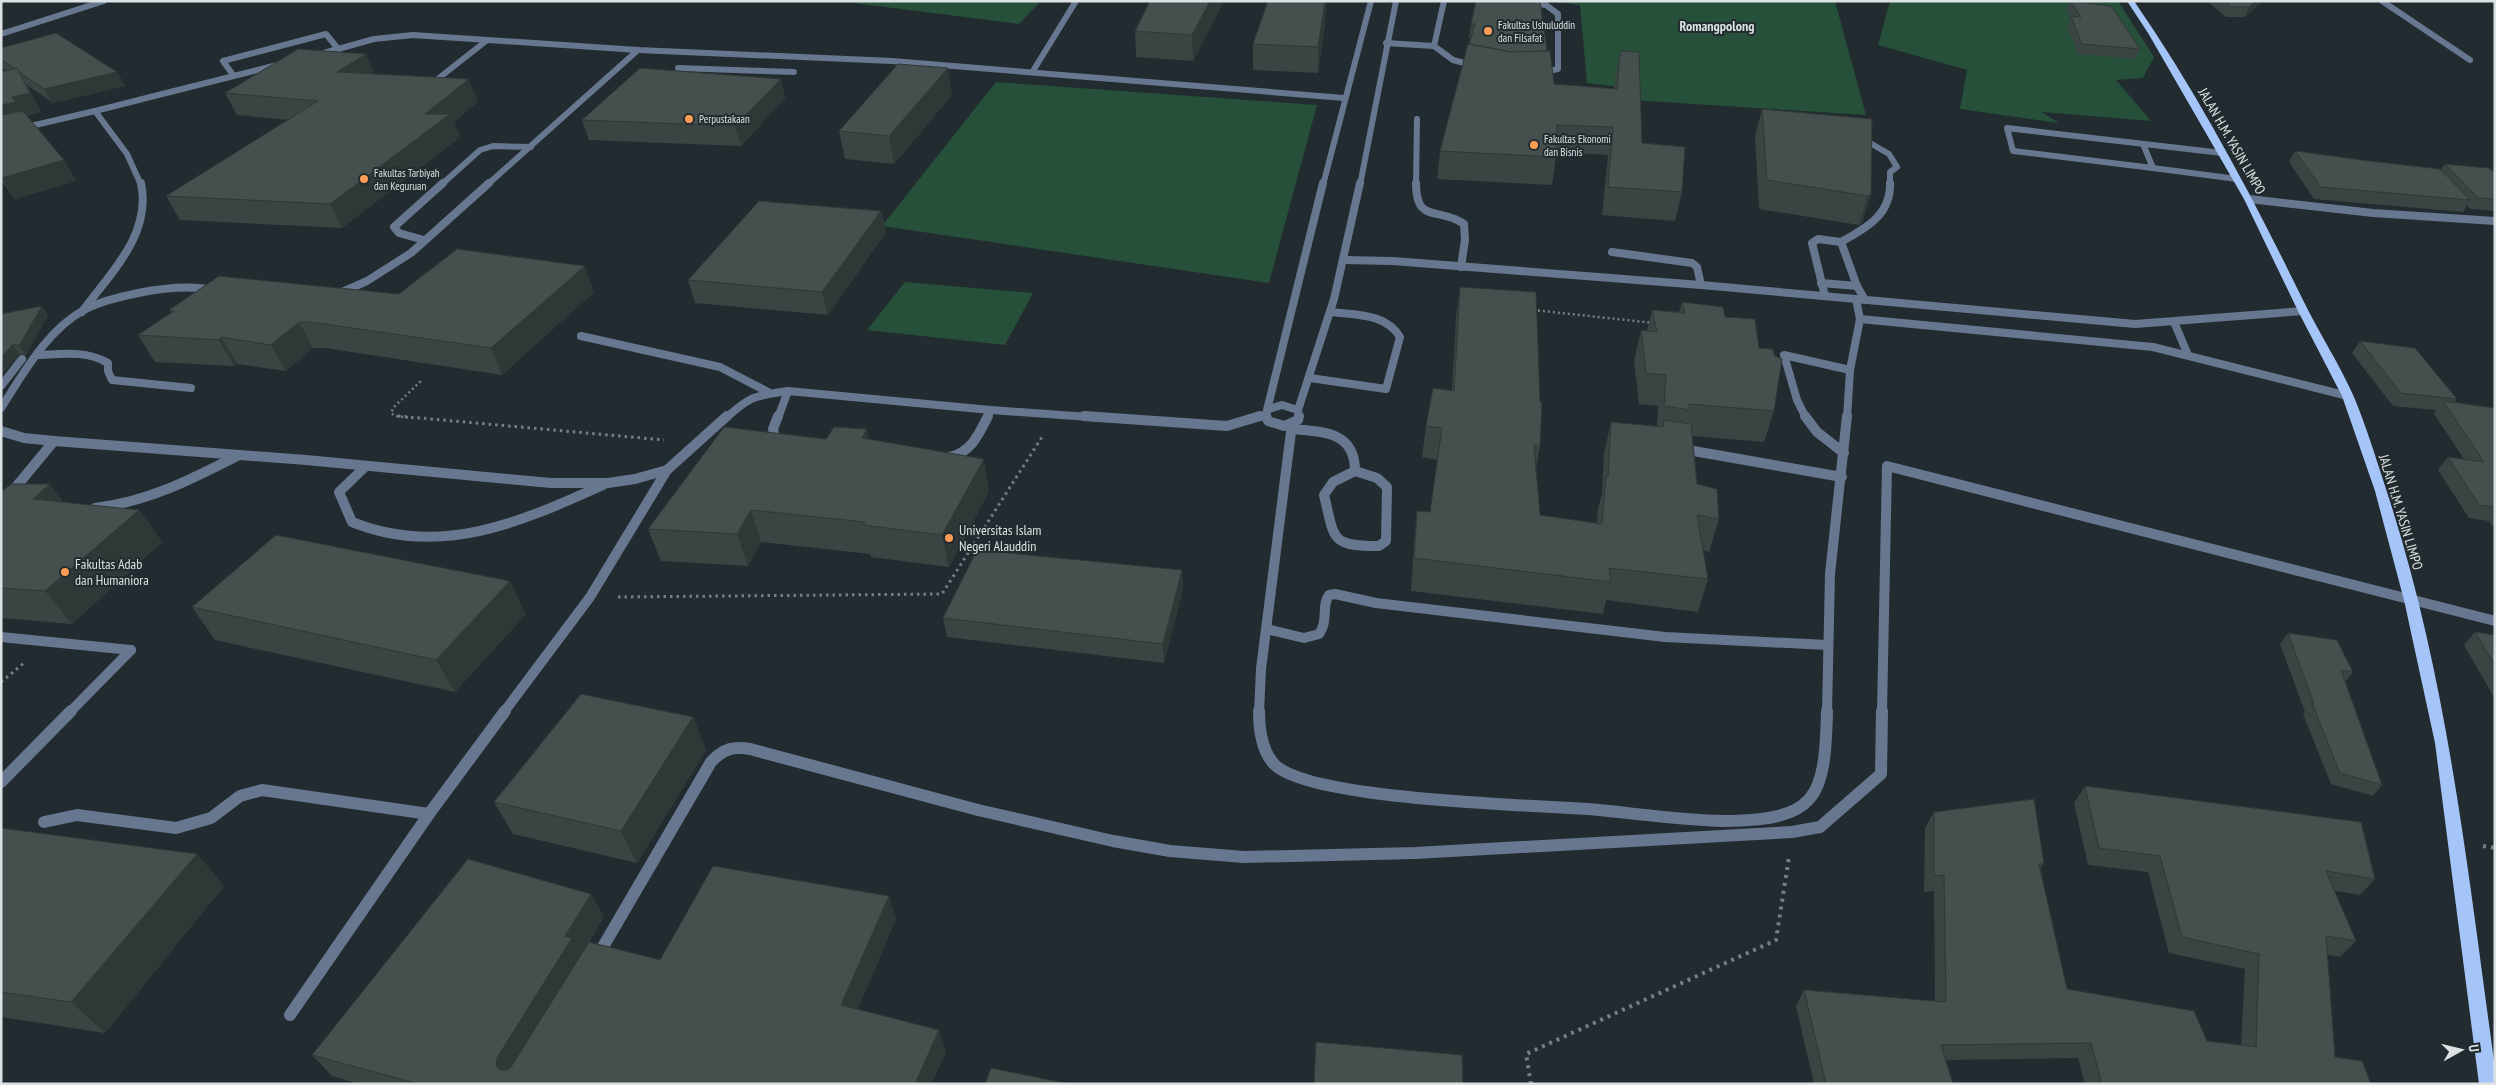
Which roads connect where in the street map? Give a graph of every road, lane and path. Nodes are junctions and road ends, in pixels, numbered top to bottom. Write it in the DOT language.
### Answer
graph roads {
  1 [pos="104,1"];
  2 [pos="1076,1"];
  3 [pos="1371,1"];
  4 [pos="1396,1"];
  5 [pos="1444,1"];
  6 [pos="1518,1"];
  7 [pos="2130,1"];
  8 [pos="2382,1"];
  9 [pos="1,34"];
  10 [pos="486,41"];
  11 [pos="1386,43"];
  12 [pos="1434,46"];
  13 [pos="339,50"];
  14 [pos="638,50"];
  15 [pos="696,53"];
  16 [pos="310,57"];
  17 [pos="811,58"];
  18 [pos="2470,60"];
  19 [pos="291,61"];
  20 [pos="1479,67"];
  21 [pos="1033,71"];
  22 [pos="794,72"];
  23 [pos="1533,72"];
  24 [pos="233,75"];
  25 [pos="780,79"];
  26 [pos="422,92"];
  27 [pos="1344,98"];
  28 [pos="94,111"];
  29 [pos="1417,119"];
  30 [pos="1,134"];
  31 [pos="1857,135"];
  32 [pos="2143,144"];
  33 [pos="531,147"];
  34 [pos="2222,153"];
  35 [pos="2153,168"];
  36 [pos="2237,179"];
  37 [pos="2250,199"];
  38 [pos="2495,221"];
  39 [pos="424,240"];
  40 [pos="1841,242"];
  41 [pos="1612,252"];
  42 [pos="1344,260"];
  43 [pos="1461,267"];
  44 [pos="1821,283"];
  45 [pos="1702,285"];
  46 [pos="1857,286"];
  47 [pos="223,292"];
  48 [pos="333,296"];
  49 [pos="1825,296"];
  50 [pos="1861,300"];
  51 [pos="1525,310"];
  52 [pos="2303,311"];
  53 [pos="82,312"];
  54 [pos="1331,312"];
  55 [pos="1860,319"];
  56 [pos="2174,322"];
  57 [pos="1660,324"];
  58 [pos="581,336"];
  59 [pos="2188,354"];
  60 [pos="38,355"];
  61 [pos="22,359"];
  62 [pos="1850,370"];
  63 [pos="1310,378"];
  64 [pos="422,380"];
  65 [pos="1,386"];
  66 [pos="191,388"];
  67 [pos="788,391"];
  68 [pos="770,393"];
  69 [pos="2348,396"];
  70 [pos="1,408"];
  71 [pos="991,410"];
  72 [pos="1298,410"];
  73 [pos="1266,413"];
  74 [pos="1056,415"];
  75 [pos="1292,427"];
  76 [pos="1,431"];
  77 [pos="54,441"];
  78 [pos="792,442"];
  79 [pos="700,443"];
  80 [pos="1668,446"];
  81 [pos="1844,453"];
  82 [pos="240,454"];
  83 [pos="941,457"];
  84 [pos="366,466"];
  85 [pos="667,470"];
  86 [pos="1355,471"];
  87 [pos="1842,477"];
  88 [pos="608,483"];
  89 [pos="4,508"];
  90 [pos="88,508"];
  91 [pos="590,597"];
  92 [pos="2411,600"];
  93 [pos="2495,621"];
  94 [pos="1266,629"];
  95 [pos="1,637"];
  96 [pos="1828,645"];
  97 [pos="1,782"];
  98 [pos="429,814"];
  99 [pos="44,822"];
  100 [pos="1792,832"];
  101 [pos="589,970"];
  102 [pos="290,1015"];
  103 [pos="1531,1084"];
  104 [pos="2488,1084"];
  1 -- 9 [label="street"];
  2 -- 21 [label="street"];
  3 -- 27 [label="street"];
  4 -- 11 [label="street"];
  5 -- 12 [label="street"];
  6 -- 23 [label="street"];
  7 -- 34 [label="main road, JALAN H.M. YASIN LIMPO"];
  8 -- 18 [label="street"];
  10 -- 13 [label="street"];
  10 -- 14 [label="street"];
  10 -- 26 [label="street"];
  11 -- 12 [label="street"];
  11 -- 42 [label="street"];
  12 -- 20 [label="street"];
  13 -- 16 [label="street"];
  13 -- 24 [label="street"];
  14 -- 15 [label="street"];
  14 -- 33 [label="street"];
  15 -- 17 [label="street"];
  15 -- 22 [label="street"];
  17 -- 21 [label="street"];
  17 -- 22 [label="street"];
  19 -- 24 [label="street"];
  21 -- 27 [label="street"];
  22 -- 25 [label="street"];
  24 -- 28 [label="street"];
  27 -- 73 [label="street"];
  28 -- 30 [label="street"];
  28 -- 53 [label="street"];
  29 -- 43 [label="street"];
  31 -- 40 [label="street"];
  32 -- 34 [label="street"];
  32 -- 35 [label="street"];
  32 -- 35 [label="street"];
  33 -- 39 [label="street"];
  33 -- 39 [label="street"];
  34 -- 36 [label="main road, JALAN H.M. YASIN LIMPO"];
  35 -- 36 [label="street"];
  36 -- 37 [label="main road, JALAN H.M. YASIN LIMPO"];
  37 -- 38 [label="street"];
  37 -- 52 [label="main road, JALAN H.M. YASIN LIMPO"];
  39 -- 48 [label="street"];
  40 -- 44 [label="street"];
  40 -- 46 [label="street"];
  41 -- 45 [label="street"];
  42 -- 43 [label="street"];
  42 -- 54 [label="street"];
  43 -- 45 [label="street"];
  44 -- 46 [label="street"];
  44 -- 49 [label="street"];
  45 -- 49 [label="street"];
  46 -- 50 [label="street"];
  47 -- 53 [label="street"];
  49 -- 50 [label="street"];
  50 -- 55 [label="street"];
  50 -- 56 [label="street"];
  51 -- 57 [label="path"];
  52 -- 56 [label="street"];
  52 -- 69 [label="main road, JALAN H.M. YASIN LIMPO"];
  53 -- 60 [label="street"];
  54 -- 63 [label="street"];
  54 -- 63 [label="street"];
  55 -- 59 [label="street"];
  55 -- 62 [label="street"];
  56 -- 59 [label="street"];
  58 -- 68 [label="street"];
  59 -- 69 [label="street"];
  60 -- 66 [label="street"];
  60 -- 70 [label="street"];
  61 -- 65 [label="street"];
  62 -- 81 [label="street"];
  62 -- 81 [label="street"];
  63 -- 72 [label="street"];
  64 -- 79 [label="path"];
  67 -- 68 [label="street"];
  67 -- 71 [label="street"];
  67 -- 78 [label="street"];
  68 -- 79 [label="street"];
  69 -- 92 [label="main road, JALAN H.M. YASIN LIMPO"];
  71 -- 74 [label="street"];
  71 -- 83 [label="street"];
  72 -- 73 [label="street"];
  72 -- 75 [label="street"];
  73 -- 74 [label="street"];
  73 -- 75 [label="street"];
  74 -- 91 [label="path"];
  75 -- 86 [label="street"];
  75 -- 94 [label="street"];
  76 -- 77 [label="street"];
  77 -- 82 [label="street"];
  77 -- 89 [label="street"];
  79 -- 85 [label="street"];
  80 -- 87 [label="street"];
  81 -- 87 [label="street"];
  82 -- 84 [label="street"];
  82 -- 90 [label="street"];
  84 -- 88 [label="street"];
  84 -- 88 [label="street"];
  85 -- 88 [label="street"];
  85 -- 91 [label="street"];
  86 -- 86 [label="street"];
  87 -- 96 [label="street"];
  91 -- 98 [label="street"];
  92 -- 93 [label="street"];
  92 -- 100 [label="street"];
  92 -- 104 [label="main road, JALAN H.M. YASIN LIMPO"];
  94 -- 96 [label="street"];
  94 -- 96 [label="street"];
  95 -- 97 [label="street"];
  98 -- 99 [label="street"];
  98 -- 102 [label="street"];
  100 -- 101 [label="street"];
  100 -- 103 [label="path"];
}
